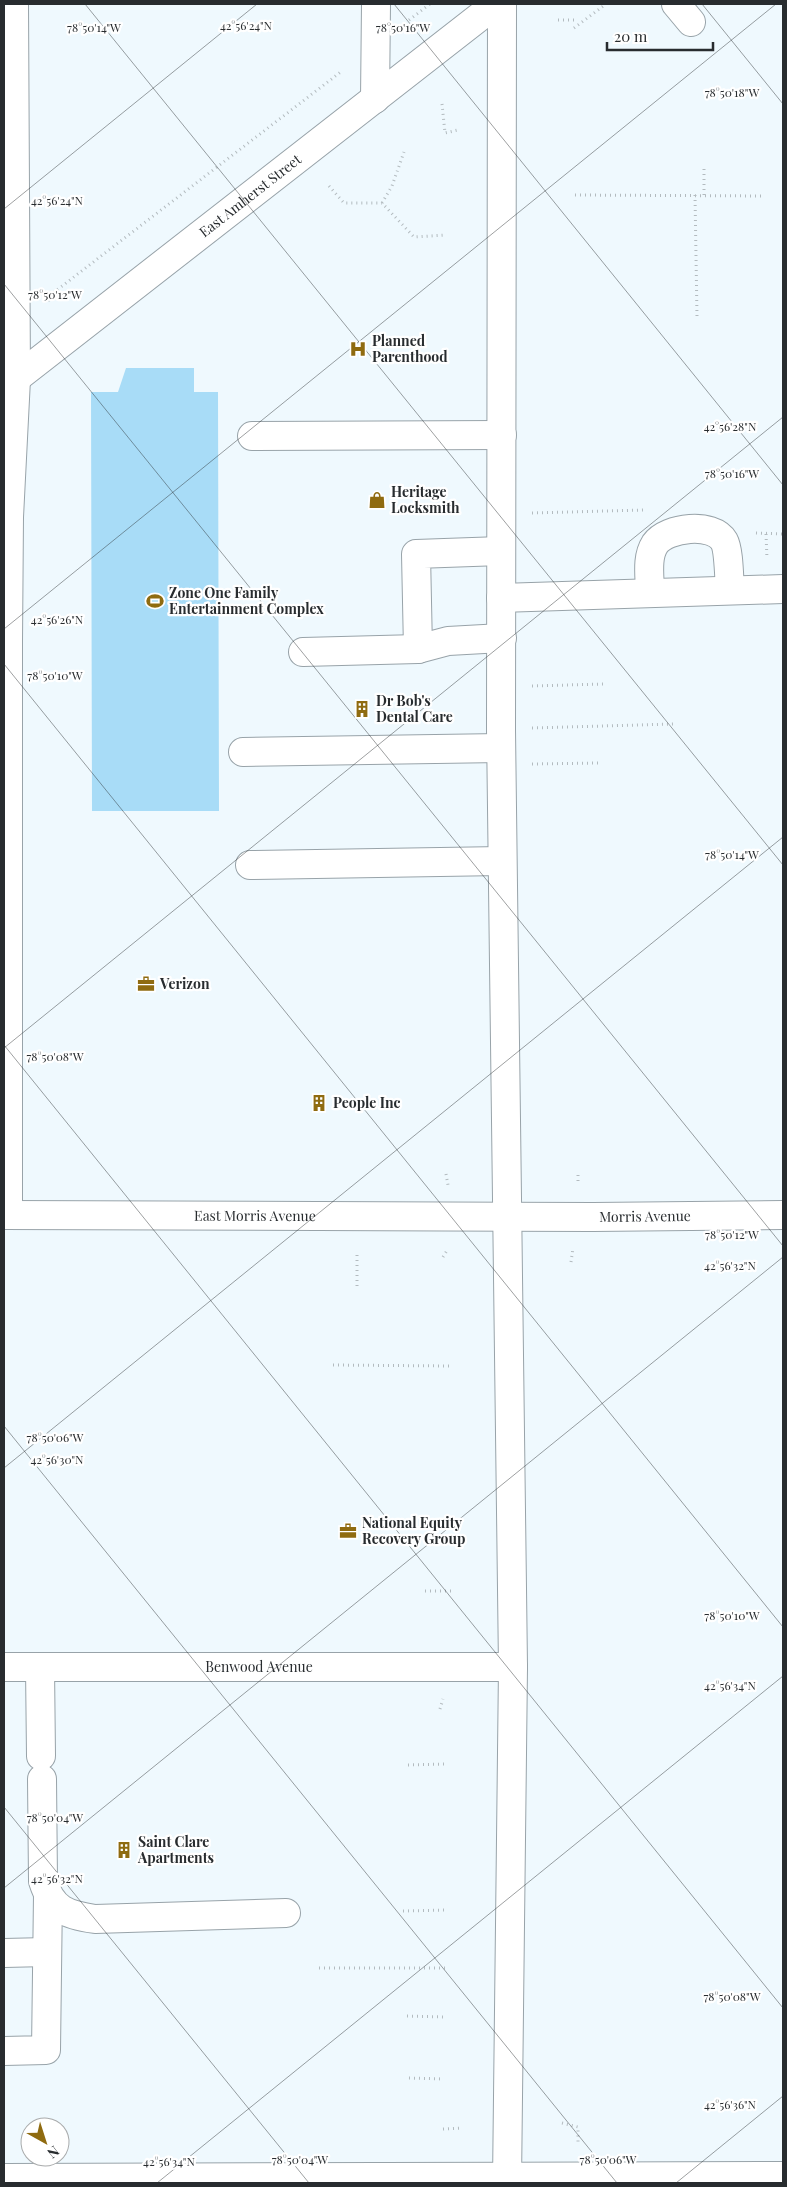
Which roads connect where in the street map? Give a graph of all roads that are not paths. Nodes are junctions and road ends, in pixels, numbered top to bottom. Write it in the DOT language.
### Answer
graph roads {
  1 [pos="14,4"];
  2 [pos="376,4"];
  3 [pos="496,4"];
  4 [pos="502,4"];
  5 [pos="375,99"];
  6 [pos="10,383"];
  7 [pos="502,435"];
  8 [pos="252,436"];
  9 [pos="501,551"];
  10 [pos="783,589"];
  11 [pos="730,590"];
  12 [pos="650,593"];
  13 [pos="501,598"];
  14 [pos="502,638"];
  15 [pos="418,649"];
  16 [pos="303,652"];
  17 [pos="501,748"];
  18 [pos="243,752"];
  19 [pos="6,831"];
  20 [pos="502,862"];
  21 [pos="250,865"];
  22 [pos="6,1215"];
  23 [pos="783,1215"];
  24 [pos="506,1216"];
  25 [pos="4,1667"];
  26 [pos="40,1667"];
  27 [pos="513,1667"];
  28 [pos="48,1895"];
  29 [pos="286,1913"];
  30 [pos="47,1952"];
  31 [pos="4,1953"];
  32 [pos="4,2051"];
  33 [pos="783,2176"];
  34 [pos="4,2178"];
  35 [pos="507,2180"];
  1 -- 6 [label="street"];
  2 -- 5 [label="street"];
  3 -- 5 [label="street, East Amherst Street"];
  4 -- 7 [label="street"];
  5 -- 6 [label="street, East Amherst Street"];
  6 -- 19 [label="street"];
  7 -- 8 [label="street"];
  7 -- 9 [label="street"];
  9 -- 13 [label="street"];
  9 -- 15 [label="street"];
  10 -- 11 [label="street"];
  11 -- 12 [label="street"];
  11 -- 12 [label="street"];
  12 -- 13 [label="street"];
  13 -- 14 [label="street"];
  14 -- 15 [label="street"];
  14 -- 17 [label="street"];
  15 -- 16 [label="street"];
  17 -- 18 [label="street"];
  17 -- 20 [label="street"];
  19 -- 22 [label="street"];
  20 -- 21 [label="street"];
  20 -- 24 [label="street"];
  22 -- 24 [label="street, East Morris Avenue"];
  23 -- 24 [label="street, Morris Avenue"];
  24 -- 27 [label="street"];
  25 -- 26 [label="street, Benwood Avenue"];
  26 -- 27 [label="street, Benwood Avenue"];
  26 -- 28 [label="street"];
  27 -- 35 [label="street"];
  28 -- 29 [label="street"];
  28 -- 30 [label="street"];
  30 -- 31 [label="street"];
  30 -- 32 [label="street"];
  33 -- 35 [label="street"];
  34 -- 35 [label="street"];
}
